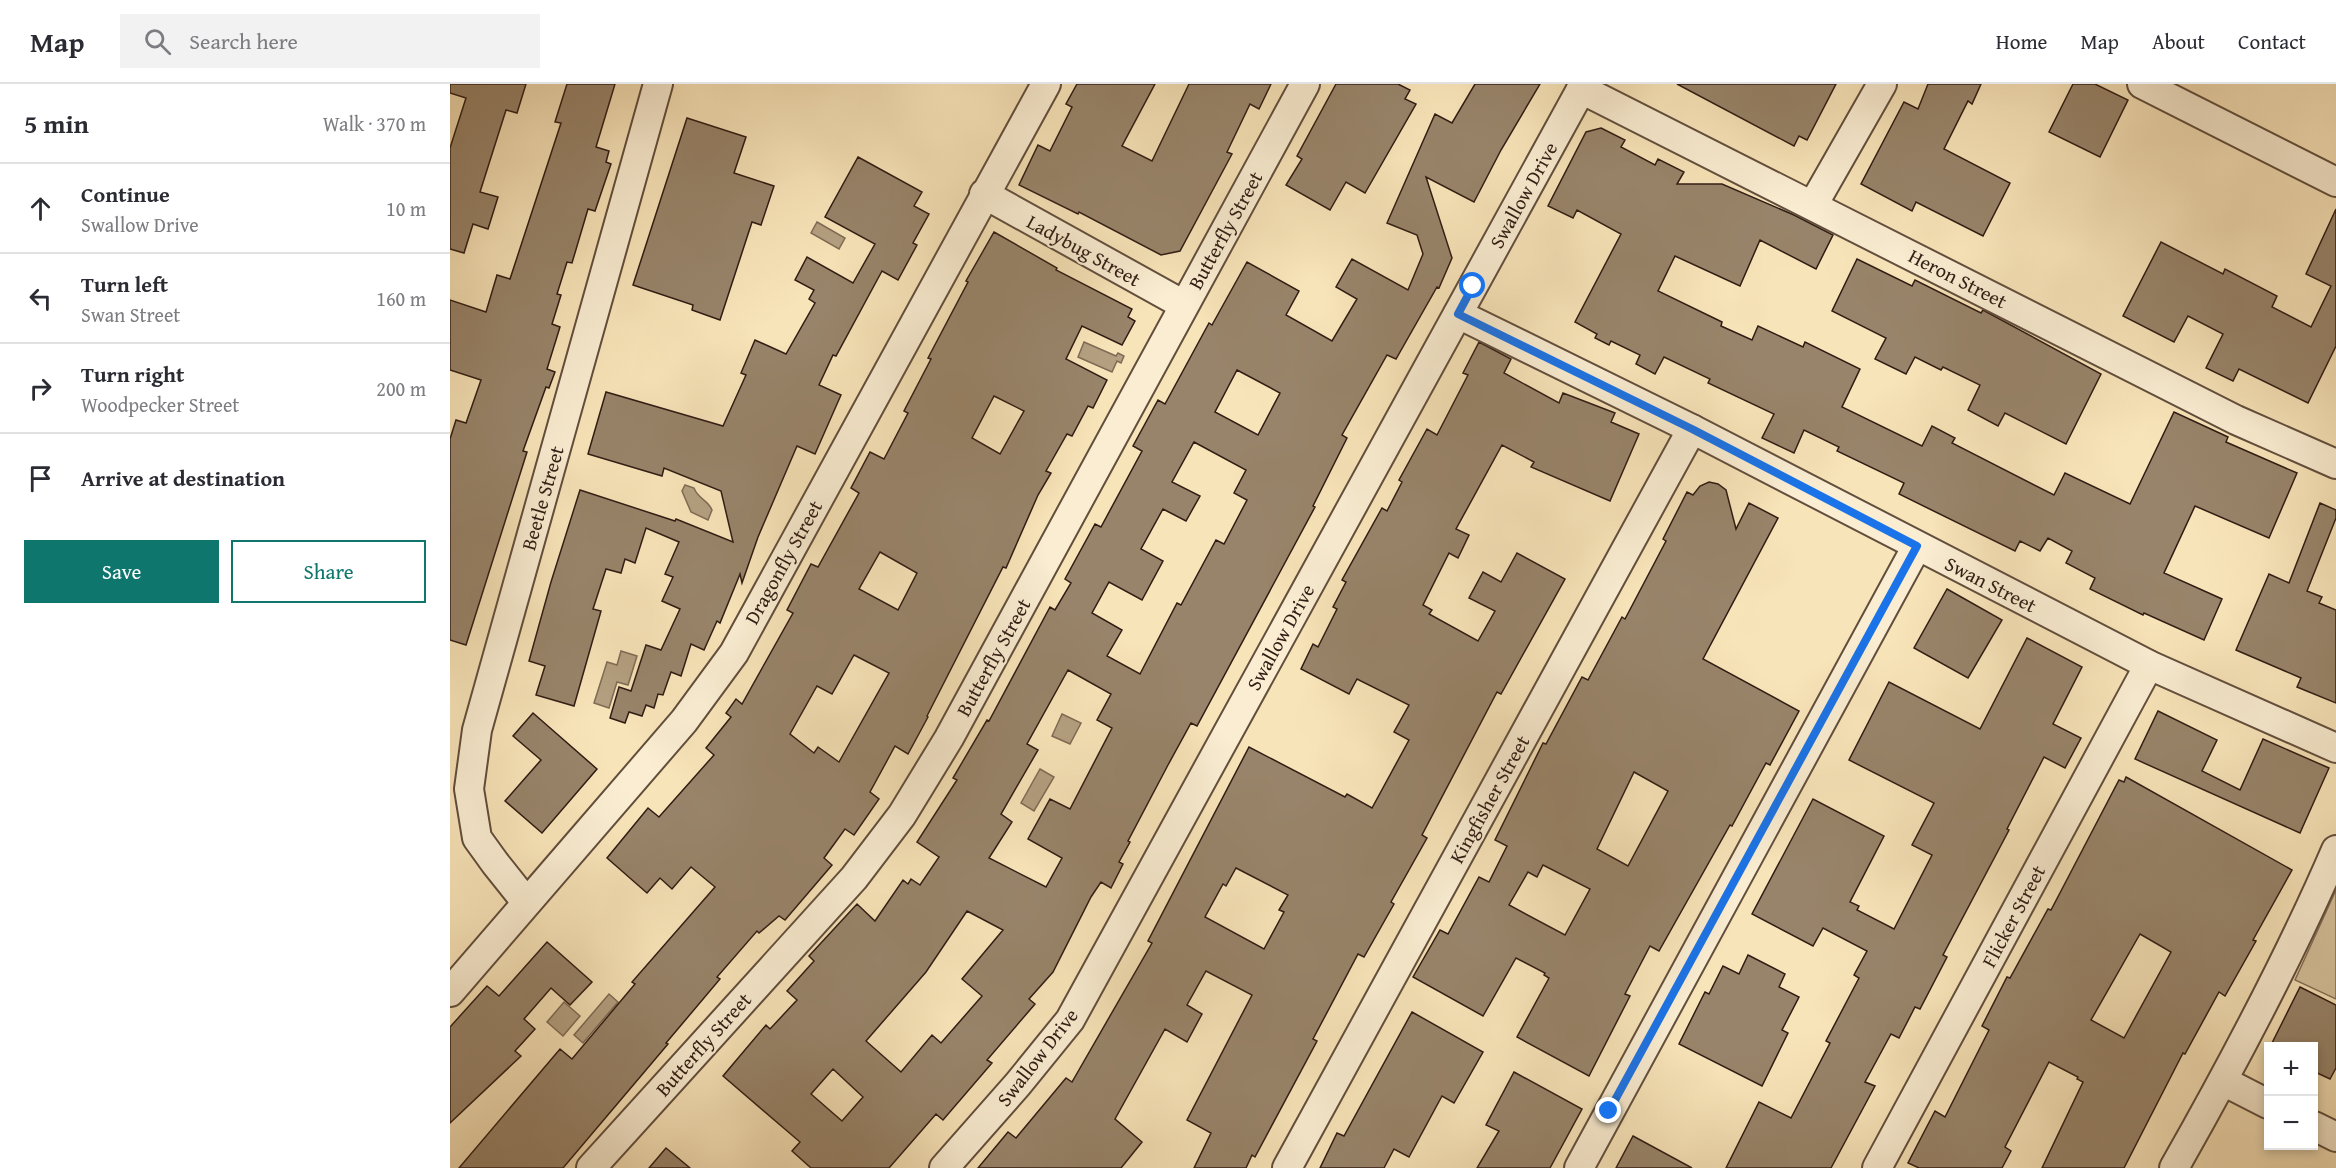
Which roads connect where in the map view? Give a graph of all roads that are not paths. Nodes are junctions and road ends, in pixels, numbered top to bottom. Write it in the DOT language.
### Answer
graph roads {
  1 [pos="658,84"];
  2 [pos="1046,84"];
  3 [pos="1305,84"];
  4 [pos="1882,84"];
  5 [pos="2142,84"];
  6 [pos="1583,86"];
  7 [pos="2336,183"];
  8 [pos="984,195"];
  9 [pos="1813,205"];
  10 [pos="1184,306"];
  11 [pos="1458,314"];
  12 [pos="1692,429"];
  13 [pos="2336,464"];
  14 [pos="1917,546"];
  15 [pos="2149,665"];
  16 [pos="2336,748"];
  17 [pos="2336,850"];
  18 [pos="526,902"];
  19 [pos="450,992"];
  20 [pos="2223,1081"];
  21 [pos="2264,1102"];
  22 [pos="2318,1128"];
  23 [pos="2336,1137"];
  24 [pos="591,1168"];
  25 [pos="944,1168"];
  26 [pos="1287,1168"];
  27 [pos="1580,1168"];
  28 [pos="1877,1168"];
  29 [pos="2174,1168"];
  1 -- 18 [label="street, Beetle Street"];
  2 -- 8 [label="street, Dragonfly Street"];
  3 -- 10 [label="street, Butterfly Street"];
  4 -- 9 [label="street"];
  5 -- 7 [label="street"];
  6 -- 9 [label="street, Heron Street"];
  6 -- 11 [label="street, Swallow Drive"];
  8 -- 10 [label="street, Ladybug Street"];
  8 -- 18 [label="street, Dragonfly Street"];
  9 -- 13 [label="street, Heron Street"];
  10 -- 24 [label="street, Butterfly Street"];
  11 -- 12 [label="street, Swan Street"];
  11 -- 25 [label="street, Swallow Drive"];
  12 -- 14 [label="street, Swan Street"];
  12 -- 26 [label="street, Kingfisher Street"];
  14 -- 15 [label="street, Swan Street"];
  14 -- 27 [label="street"];
  15 -- 16 [label="street, Swan Street"];
  15 -- 28 [label="street, Flicker Street"];
  17 -- 20 [label="street"];
  18 -- 19 [label="street, Dragonfly Street"];
  20 -- 21 [label="street"];
  20 -- 29 [label="street"];
  22 -- 23 [label="street"];
}
